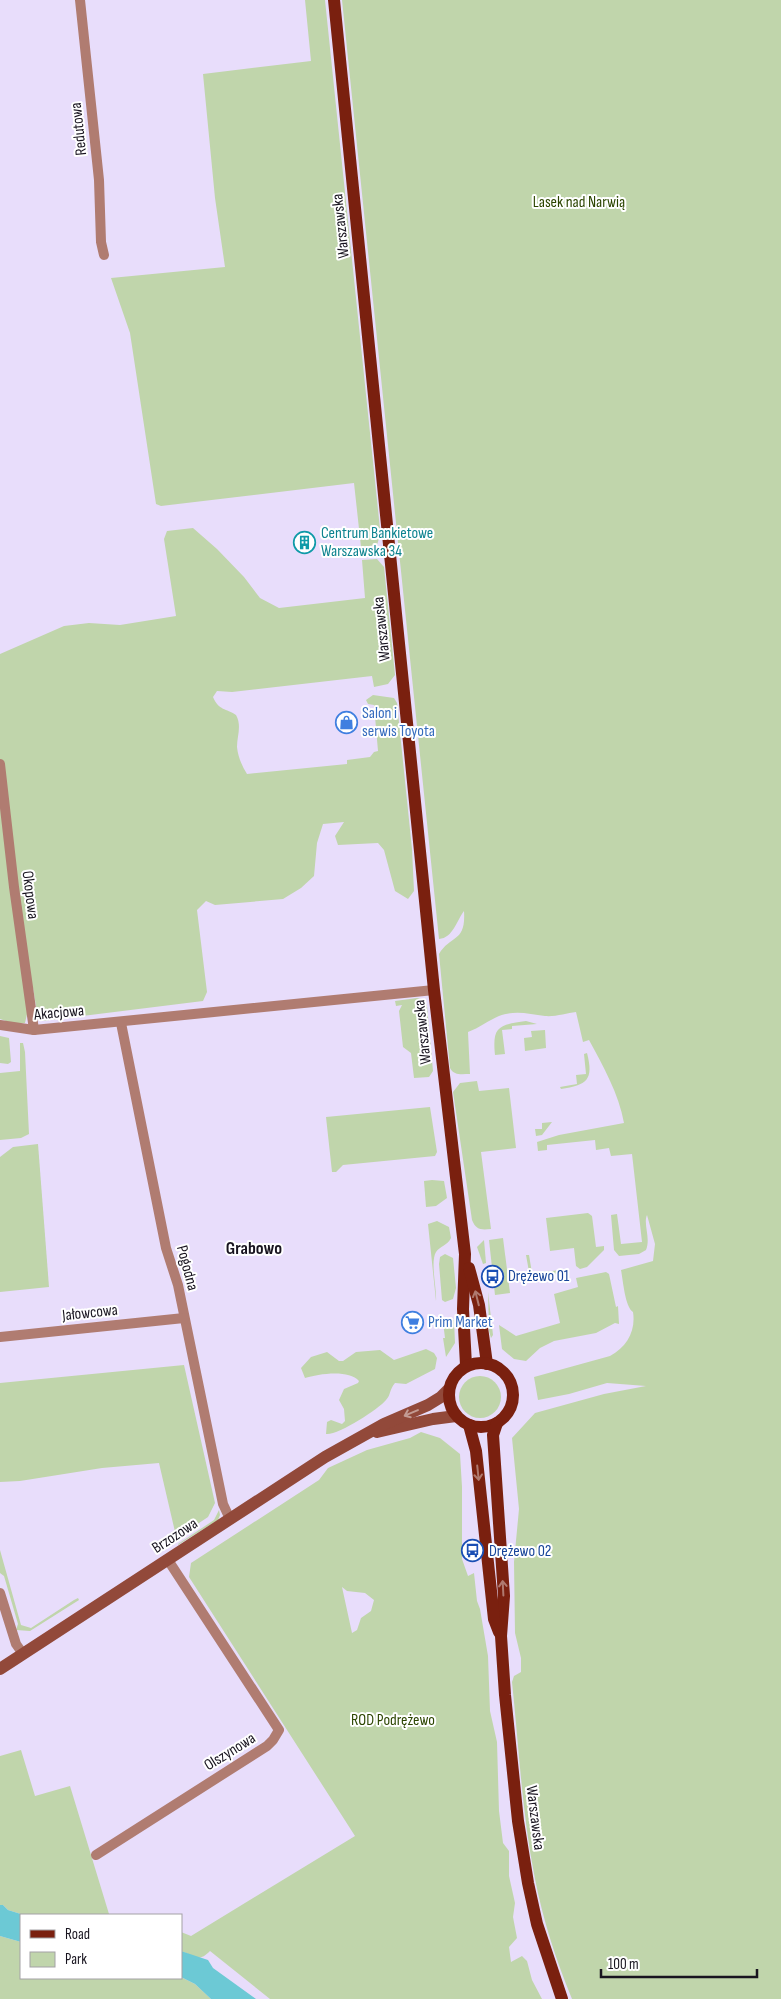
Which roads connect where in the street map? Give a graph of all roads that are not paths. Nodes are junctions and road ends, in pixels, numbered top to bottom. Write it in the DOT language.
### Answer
graph roads {
  1 [pos="80,0"];
  2 [pos="334,0"];
  3 [pos="104,255"];
  4 [pos="0,764"];
  5 [pos="434,990"];
  6 [pos="121,1023"];
  7 [pos="0,1025"];
  8 [pos="34,1030"];
  9 [pos="465,1254"];
  10 [pos="184,1318"];
  11 [pos="0,1337"];
  12 [pos="487,1364"];
  13 [pos="466,1365"];
  14 [pos="449,1389"];
  15 [pos="456,1416"];
  16 [pos="497,1423"];
  17 [pos="469,1425"];
  18 [pos="369,1433"];
  19 [pos="230,1519"];
  20 [pos="168,1560"];
  21 [pos="0,1593"];
  22 [pos="501,1636"];
  23 [pos="23,1654"];
  24 [pos="0,1669"];
  25 [pos="96,1855"];
  26 [pos="562,1999"];
  1 -- 3 [label="street, Redutowa"];
  2 -- 5 [label="main road, Warszawska"];
  4 -- 8 [label="street, Okopowa"];
  5 -- 6 [label="street, Akacjowa"];
  5 -- 9 [label="main road, Warszawska"];
  6 -- 8 [label="street, Akacjowa"];
  6 -- 10 [label="street, Pogodna"];
  7 -- 8 [label="street, Akacjowa"];
  12 -- 9 [label="main road, Warszawska, one-way"];
  9 -- 13 [label="main road, Warszawska"];
  10 -- 11 [label="street, Jałowcowa"];
  10 -- 19 [label="street, Pogodna"];
  12 -- 13 [label="main road"];
  12 -- 16 [label="main road"];
  13 -- 14 [label="main road"];
  14 -- 15 [label="main road"];
  14 -- 18 [label="main road, Brzozowa, one-way"];
  15 -- 17 [label="main road"];
  15 -- 18 [label="main road, Brzozowa"];
  16 -- 17 [label="main road"];
  22 -- 16 [label="main road, Warszawska, one-way"];
  17 -- 22 [label="main road, Warszawska, one-way"];
  18 -- 19 [label="main road, Brzozowa"];
  19 -- 20 [label="main road, Brzozowa"];
  20 -- 23 [label="main road, Brzozowa"];
  20 -- 25 [label="street, Olszynowa"];
  21 -- 23 [label="street"];
  22 -- 26 [label="main road, Warszawska"];
  23 -- 24 [label="main road, Brzozowa"];
}
